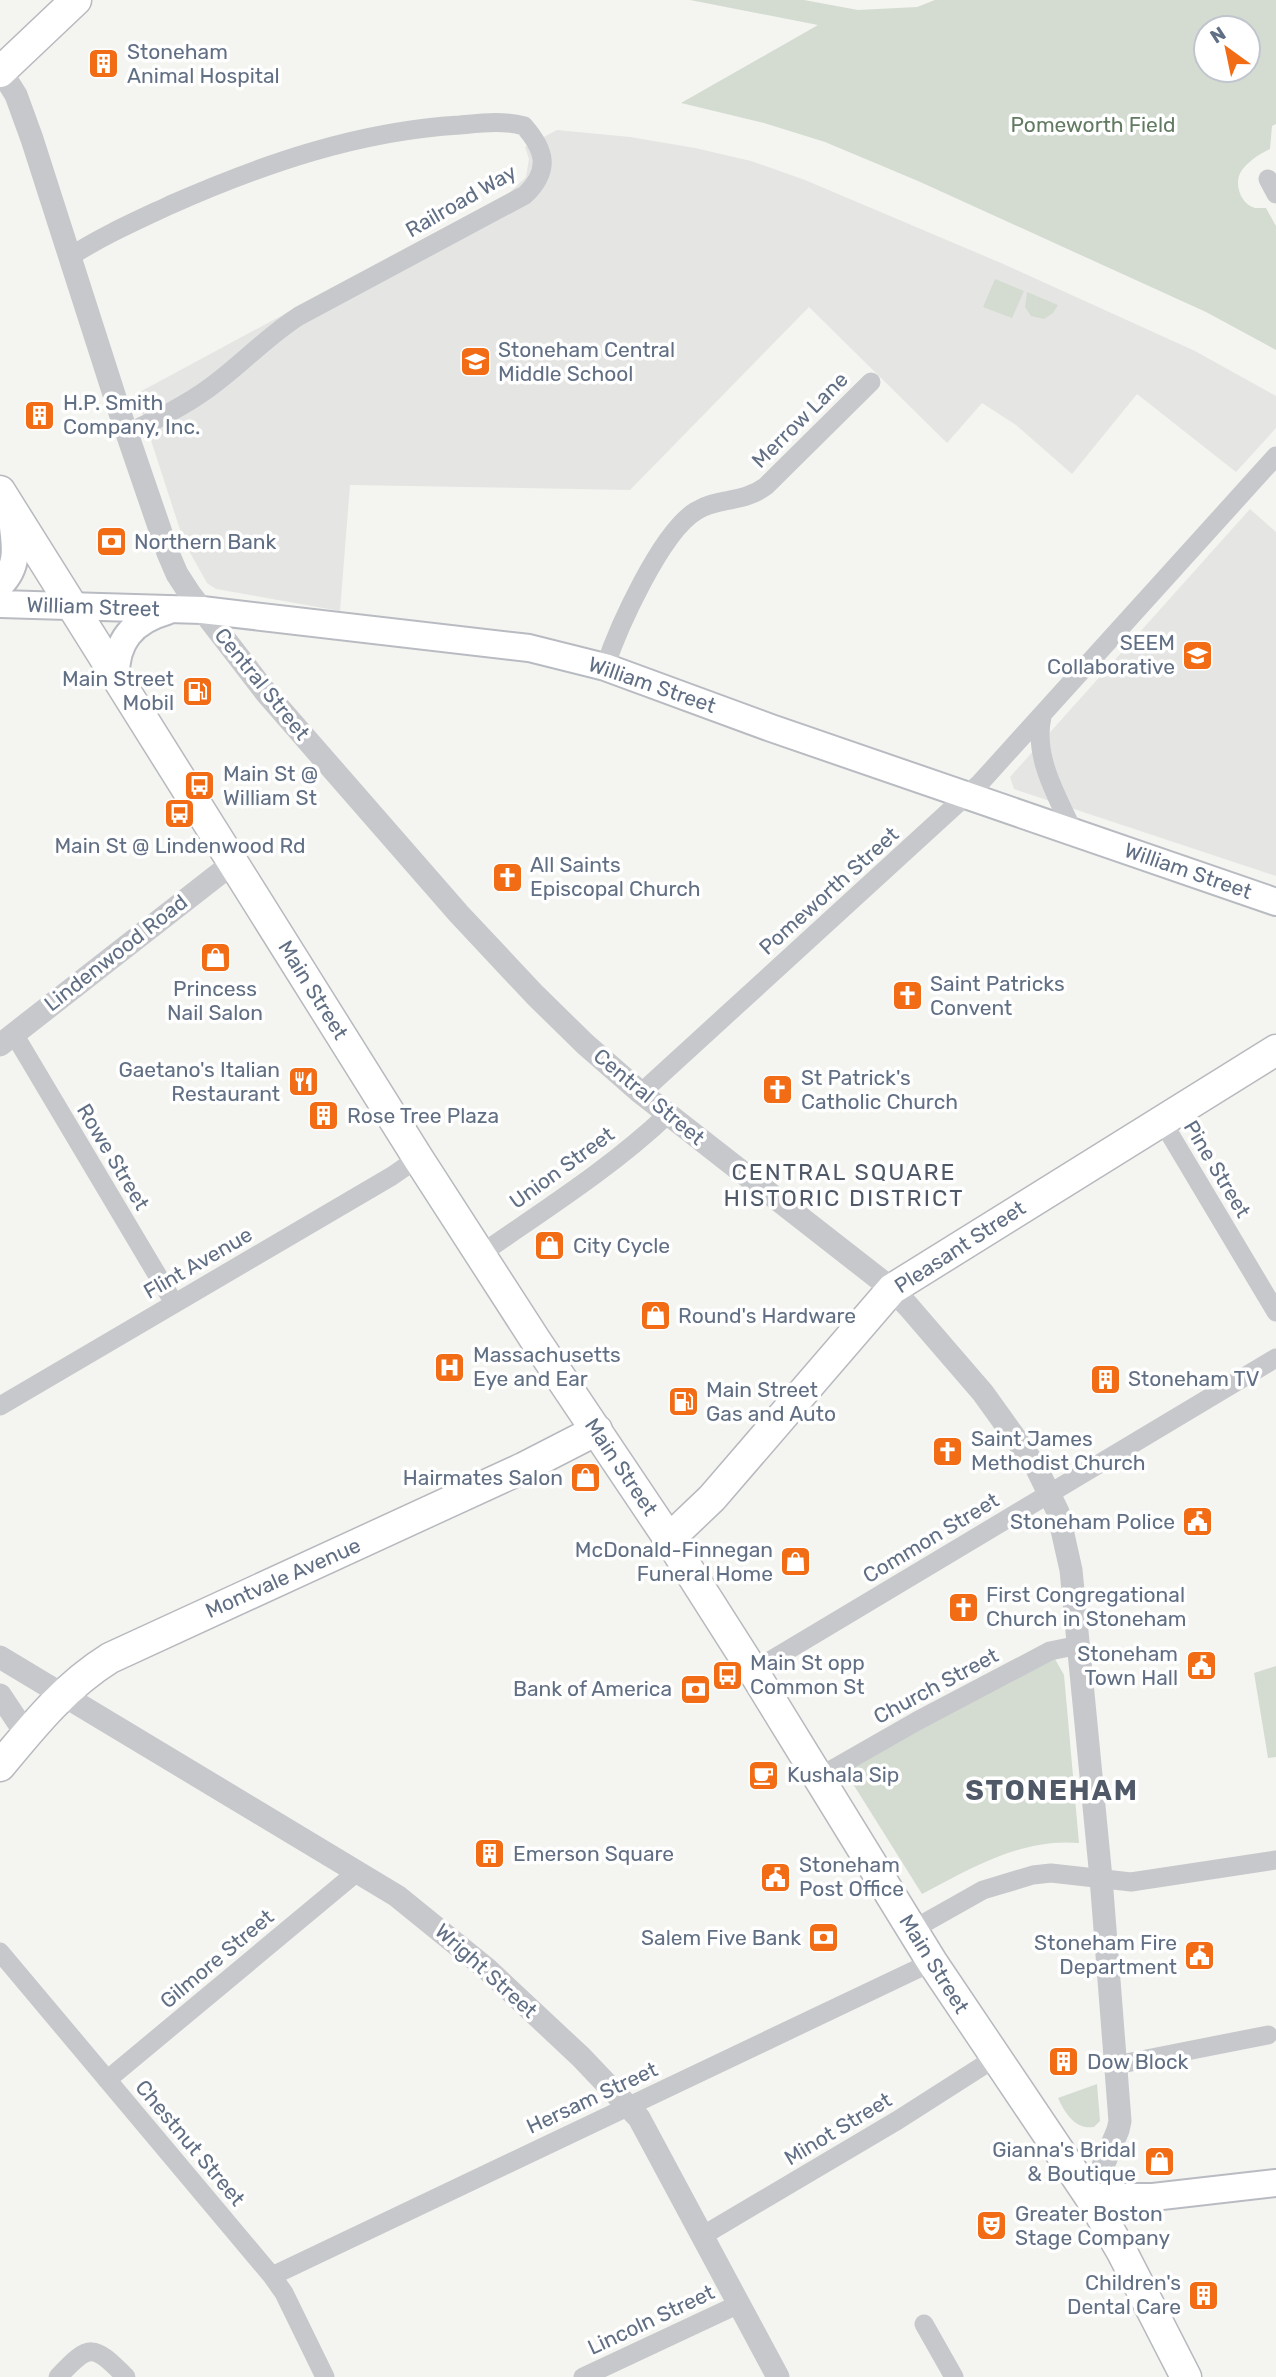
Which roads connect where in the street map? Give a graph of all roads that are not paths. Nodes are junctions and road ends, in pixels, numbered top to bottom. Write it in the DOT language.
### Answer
graph roads {
  1 [pos="76,0"];
  2 [pos="0,71"];
  3 [pos="71,256"];
  4 [pos="871,382"];
  5 [pos="127,433"];
  6 [pos="1276,456"];
  7 [pos="5,500"];
  8 [pos="0,585"];
  9 [pos="0,604"];
  10 [pos="71,606"];
  11 [pos="173,609"];
  12 [pos="202,610"];
  13 [pos="605,667"];
  14 [pos="116,678"];
  15 [pos="1042,717"];
  16 [pos="968,794"];
  17 [pos="1073,831"];
  18 [pos="233,863"];
  19 [pos="1276,902"];
  20 [pos="7,1039"];
  21 [pos="1276,1050"];
  22 [pos="641,1093"];
  23 [pos="667,1115"];
  24 [pos="1161,1121"];
  25 [pos="418,1158"];
  26 [pos="481,1254"];
  27 [pos="892,1289"];
  28 [pos="174,1303"];
  29 [pos="1276,1312"];
  30 [pos="1276,1359"];
  31 [pos="0,1406"];
  32 [pos="597,1430"];
  33 [pos="1051,1493"];
  34 [pos="669,1539"];
  35 [pos="1079,1645"];
  36 [pos="0,1657"];
  37 [pos="753,1671"];
  38 [pos="63,1694"];
  39 [pos="0,1695"];
  40 [pos="26,1734"];
  41 [pos="0,1766"];
  42 [pos="819,1777"];
  43 [pos="1276,1860"];
  44 [pos="357,1872"];
  45 [pos="1101,1878"];
  46 [pos="912,1930"];
  47 [pos="0,1952"];
  48 [pos="932,1962"];
  49 [pos="1268,2035"];
  50 [pos="995,2058"];
  51 [pos="1116,2065"];
  52 [pos="107,2080"];
  53 [pos="629,2106"];
  54 [pos="1276,2183"];
  55 [pos="1090,2197"];
  56 [pos="702,2236"];
  57 [pos="272,2276"];
  58 [pos="739,2304"];
  59 [pos="924,2324"];
  60 [pos="58,2377"];
  61 [pos="126,2377"];
  62 [pos="325,2377"];
  63 [pos="583,2377"];
  64 [pos="778,2377"];
  65 [pos="954,2377"];
  66 [pos="1186,2377"];
  1 -- 2 [label="main road"];
  2 -- 3 [label="street, Central Street"];
  3 -- 5 [label="street, Central Street"];
  3 -- 5 [label="street, Railroad Way"];
  4 -- 13 [label="street, Merrow Lane"];
  5 -- 12 [label="street, Central Street"];
  6 -- 15 [label="street, Pomeworth Street"];
  7 -- 8 [label="main road"];
  7 -- 10 [label="main road, Main Street"];
  9 -- 10 [label="main road, William Street"];
  10 -- 11 [label="main road, William Street"];
  10 -- 14 [label="main road, Main Street"];
  11 -- 12 [label="main road, William Street"];
  11 -- 14 [label="main road"];
  12 -- 13 [label="main road, William Street"];
  12 -- 22 [label="street, Central Street"];
  13 -- 16 [label="main road, William Street"];
  14 -- 18 [label="main road, Main Street"];
  15 -- 16 [label="street, Pomeworth Street"];
  15 -- 17 [label="street"];
  16 -- 17 [label="main road, William Street"];
  16 -- 22 [label="street, Pomeworth Street"];
  17 -- 19 [label="main road, William Street"];
  18 -- 20 [label="street, Lindenwood Road"];
  18 -- 25 [label="main road, Main Street"];
  20 -- 28 [label="street, Rowe Street"];
  21 -- 24 [label="main road, Pleasant Street"];
  22 -- 23 [label="street, Central Street"];
  23 -- 26 [label="street, Union Street"];
  23 -- 27 [label="street, Central Street"];
  24 -- 27 [label="main road, Pleasant Street"];
  24 -- 29 [label="street, Pine Street"];
  25 -- 26 [label="main road, Main Street"];
  25 -- 28 [label="street, Flint Avenue"];
  26 -- 32 [label="main road, Main Street"];
  27 -- 33 [label="street, Central Street"];
  27 -- 34 [label="main road, Pleasant Street"];
  28 -- 31 [label="street, Flint Avenue"];
  30 -- 33 [label="street, Common Street"];
  32 -- 34 [label="main road, Main Street"];
  32 -- 38 [label="main road, Montvale Avenue"];
  33 -- 35 [label="street, Central Street"];
  33 -- 37 [label="street, Common Street"];
  34 -- 37 [label="main road, Main Street"];
  35 -- 42 [label="street, Church Street"];
  35 -- 45 [label="street, Central Street"];
  36 -- 38 [label="street, Wright Street"];
  37 -- 42 [label="main road, Main Street"];
  38 -- 40 [label="main road, Montvale Avenue"];
  38 -- 44 [label="street, Wright Street"];
  39 -- 40 [label="street"];
  40 -- 41 [label="main road, Montvale Avenue"];
  42 -- 46 [label="main road, Main Street"];
  43 -- 45 [label="street"];
  44 -- 52 [label="street, Gilmore Street"];
  44 -- 53 [label="street, Wright Street"];
  45 -- 46 [label="street"];
  45 -- 51 [label="street, Central Street"];
  46 -- 48 [label="main road, Main Street"];
  47 -- 52 [label="street, Chestnut Street"];
  48 -- 50 [label="main road, Main Street"];
  48 -- 53 [label="street, Hersam Street"];
  49 -- 51 [label="street"];
  50 -- 55 [label="main road, Main Street"];
  50 -- 56 [label="street, Minot Street"];
  51 -- 55 [label="street, Central Street"];
  52 -- 57 [label="street, Chestnut Street"];
  53 -- 56 [label="street, Wright Street"];
  53 -- 57 [label="street, Hersam Street"];
  54 -- 55 [label="main road"];
  55 -- 66 [label="main road, Main Street"];
  56 -- 58 [label="street, Wright Street"];
  57 -- 62 [label="street, Chestnut Street"];
  58 -- 63 [label="street, Lincoln Street"];
  58 -- 64 [label="street, Wright Street"];
  59 -- 65 [label="street"];
  60 -- 61 [label="street"];
}
